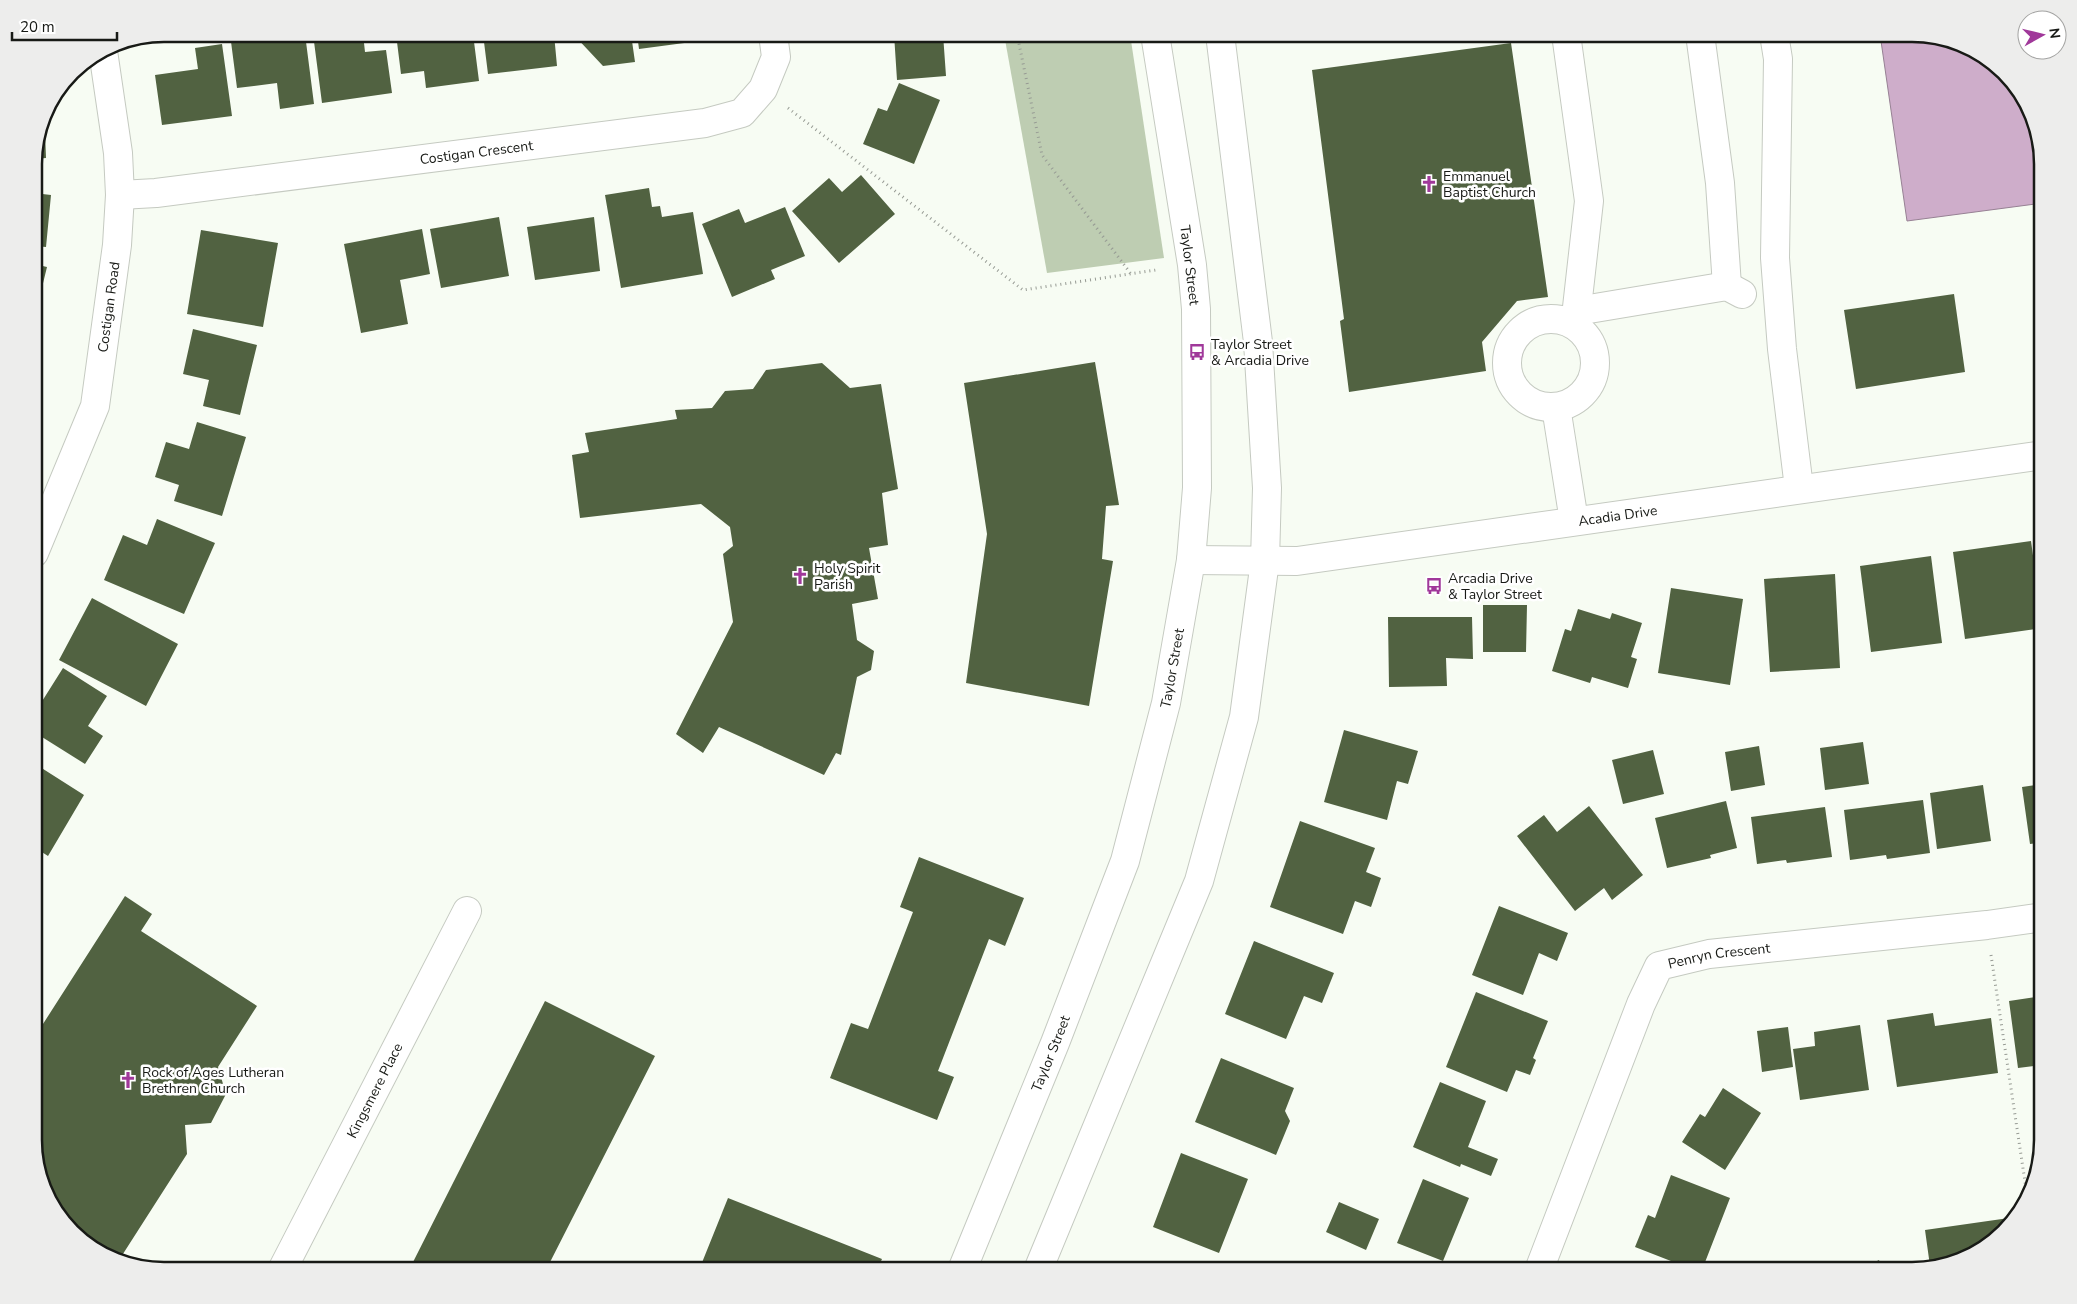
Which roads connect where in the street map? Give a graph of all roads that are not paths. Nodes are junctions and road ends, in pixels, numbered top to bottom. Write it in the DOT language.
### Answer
graph roads {
  1 [pos="1156,42"];
  2 [pos="1221,42"];
  3 [pos="1567,42"];
  4 [pos="1701,42"];
  5 [pos="1775,42"];
  6 [pos="774,43"];
  7 [pos="105,58"];
  8 [pos="120,195"];
  9 [pos="1576,318"];
  10 [pos="1556,407"];
  11 [pos="2034,456"];
  12 [pos="1799,488"];
  13 [pos="1574,521"];
  14 [pos="43,531"];
  15 [pos="1191,560"];
  16 [pos="1266,560"];
  17 [pos="467,910"];
  18 [pos="2034,917"];
  19 [pos="286,1262"];
  20 [pos="965,1262"];
  21 [pos="1041,1262"];
  22 [pos="1542,1262"];
  1 -- 15 [label="street, Taylor Street"];
  2 -- 16 [label="street"];
  3 -- 9 [label="street"];
  4 -- 9 [label="street"];
  5 -- 12 [label="street"];
  6 -- 8 [label="street, Costigan Crescent"];
  7 -- 8 [label="street, Costigan Road"];
  8 -- 14 [label="street, Costigan Road"];
  9 -- 10 [label="street"];
  9 -- 10 [label="street"];
  10 -- 13 [label="street"];
  11 -- 12 [label="street, Acadia Drive"];
  12 -- 13 [label="street, Acadia Drive"];
  13 -- 16 [label="street, Acadia Drive"];
  15 -- 16 [label="street, Acadia Drive"];
  15 -- 20 [label="street, Taylor Street"];
  16 -- 21 [label="street"];
  17 -- 19 [label="street, Kingsmere Place"];
  18 -- 22 [label="street, Penryn Crescent"];
}
